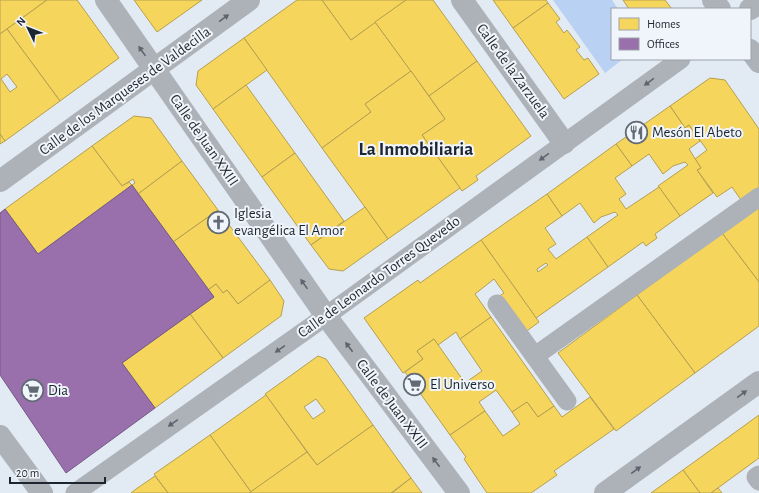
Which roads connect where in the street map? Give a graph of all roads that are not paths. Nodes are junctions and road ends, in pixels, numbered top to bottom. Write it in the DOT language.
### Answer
graph roads {
  1 [pos="106,0"];
  2 [pos="249,0"];
  3 [pos="462,0"];
  4 [pos="751,51"];
  5 [pos="680,60"];
  6 [pos="759,62"];
  7 [pos="154,69"];
  8 [pos="564,142"];
  9 [pos="0,181"];
  10 [pos="759,197"];
  11 [pos="497,304"];
  12 [pos="326,316"];
  13 [pos="535,356"];
  14 [pos="759,382"];
  15 [pos="567,400"];
  16 [pos="0,436"];
  17 [pos="759,475"];
  18 [pos="759,481"];
  19 [pos="42,493"];
  20 [pos="75,493"];
  21 [pos="459,493"];
  22 [pos="605,493"];
  7 -- 1 [label="street, Calle de Juan XXIII, one-way"];
  7 -- 2 [label="street, Calle de los Marqueses de Valdecilla, one-way"];
  3 -- 8 [label="street, Calle de la Zarzuela"];
  4 -- 6 [label="street"];
  5 -- 8 [label="lane, Calle de Leonardo Torres Quevedo, one-way"];
  7 -- 9 [label="street, Calle de los Marqueses de Valdecilla"];
  12 -- 7 [label="street, Calle de Juan XXIII, one-way"];
  8 -- 12 [label="lane, Calle de Leonardo Torres Quevedo, one-way"];
  10 -- 13 [label="lane"];
  11 -- 13 [label="lane"];
  12 -- 20 [label="lane, Calle de Leonardo Torres Quevedo, one-way"];
  21 -- 12 [label="street, Calle de Juan XXIII, one-way"];
  13 -- 15 [label="lane"];
  22 -- 14 [label="street, one-way"];
  16 -- 19 [label="street"];
  17 -- 18 [label="lane"];
}
